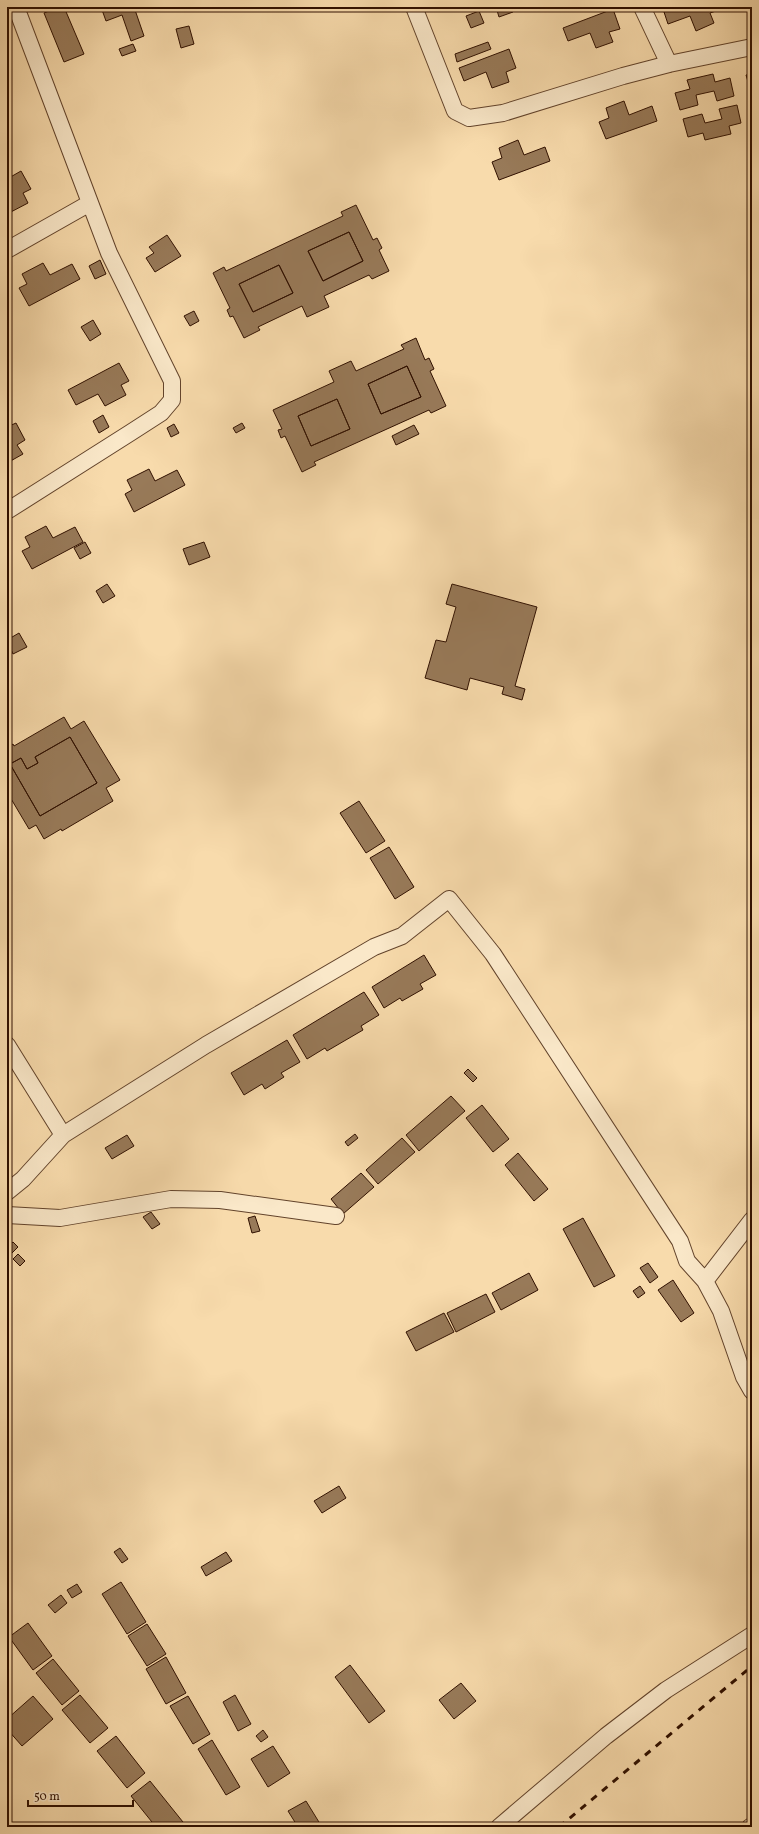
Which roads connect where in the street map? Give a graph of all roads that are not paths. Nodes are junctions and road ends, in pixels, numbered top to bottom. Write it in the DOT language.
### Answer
graph roads {
  1 [pos="16,7"];
  2 [pos="414,7"];
  3 [pos="642,7"];
  4 [pos="752,47"];
  5 [pos="669,64"];
  6 [pos="90,203"];
  7 [pos="7,250"];
  8 [pos="7,511"];
  9 [pos="7,1045"];
  10 [pos="63,1135"];
  11 [pos="7,1192"];
  12 [pos="7,1215"];
  13 [pos="336,1216"];
  14 [pos="752,1220"];
  15 [pos="705,1281"];
  16 [pos="752,1391"];
  17 [pos="752,1635"];
  18 [pos="499,1827"];
  1 -- 6 [label="street"];
  2 -- 5 [label="street"];
  3 -- 5 [label="street"];
  4 -- 5 [label="street"];
  6 -- 7 [label="street"];
  6 -- 8 [label="street"];
  9 -- 10 [label="street"];
  10 -- 11 [label="street"];
  10 -- 15 [label="street"];
  12 -- 13 [label="street"];
  14 -- 15 [label="street"];
  15 -- 16 [label="street"];
  17 -- 18 [label="street"];
}
